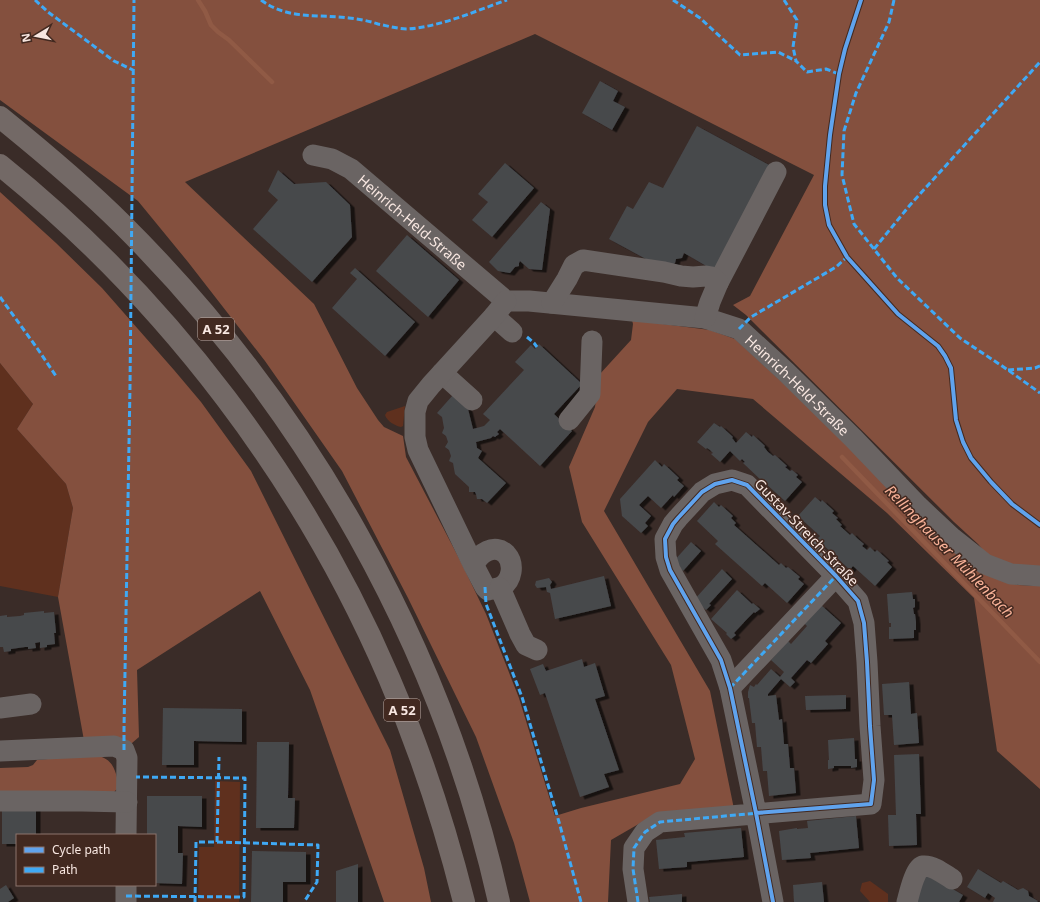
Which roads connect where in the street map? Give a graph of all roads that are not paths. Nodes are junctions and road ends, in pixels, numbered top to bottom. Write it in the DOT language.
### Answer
graph roads {
  1 [pos="0,116"];
  2 [pos="313,155"];
  3 [pos="0,165"];
  4 [pos="776,172"];
  5 [pos="718,283"];
  6 [pos="552,303"];
  7 [pos="595,307"];
  8 [pos="500,309"];
  9 [pos="706,318"];
  10 [pos="512,332"];
  11 [pos="442,373"];
  12 [pos="472,400"];
  13 [pos="569,420"];
  14 [pos="474,566"];
  15 [pos="836,576"];
  16 [pos="1040,576"];
  17 [pos="500,588"];
  18 [pos="537,650"];
  19 [pos="730,688"];
  20 [pos="32,704"];
  21 [pos="0,708"];
  22 [pos="0,751"];
  23 [pos="0,801"];
  24 [pos="127,802"];
  25 [pos="476,813"];
  26 [pos="756,813"];
  27 [pos="126,834"];
  28 [pos="952,878"];
  29 [pos="126,886"];
  30 [pos="126,902"];
  31 [pos="464,902"];
  32 [pos="499,902"];
  33 [pos="515,902"];
  34 [pos="638,902"];
  35 [pos="773,902"];
  36 [pos="907,902"];
  1 -- 25 [label="highway, A 52"];
  2 -- 8 [label="street, Heinrich-Held-Straße"];
  3 -- 31 [label="highway, A 52"];
  4 -- 5 [label="street"];
  5 -- 6 [label="street"];
  5 -- 9 [label="street"];
  6 -- 7 [label="street, Heinrich-Held-Straße"];
  6 -- 8 [label="street, Heinrich-Held-Straße"];
  7 -- 9 [label="street, Heinrich-Held-Straße"];
  7 -- 13 [label="street"];
  8 -- 10 [label="street"];
  8 -- 11 [label="street"];
  9 -- 16 [label="street, Heinrich-Held-Straße"];
  11 -- 12 [label="street"];
  11 -- 14 [label="street"];
  14 -- 17 [label="street"];
  14 -- 17 [label="street"];
  15 -- 19 [label="street, Gustav-Streich-Straße"];
  15 -- 19 [label="street, Gustav-Streich-Straße"];
  15 -- 26 [label="street, Gustav-Streich-Straße"];
  17 -- 18 [label="street"];
  19 -- 26 [label="street, Gustav-Streich-Straße"];
  20 -- 21 [label="street"];
  22 -- 24 [label="street"];
  23 -- 24 [label="street"];
  24 -- 27 [label="street"];
  25 -- 32 [label="highway, A 52"];
  25 -- 33 [label="highway"];
  26 -- 34 [label="street"];
  26 -- 35 [label="street, Gustav-Streich-Straße"];
  28 -- 36 [label="street"];
  29 -- 30 [label="street"];
}
